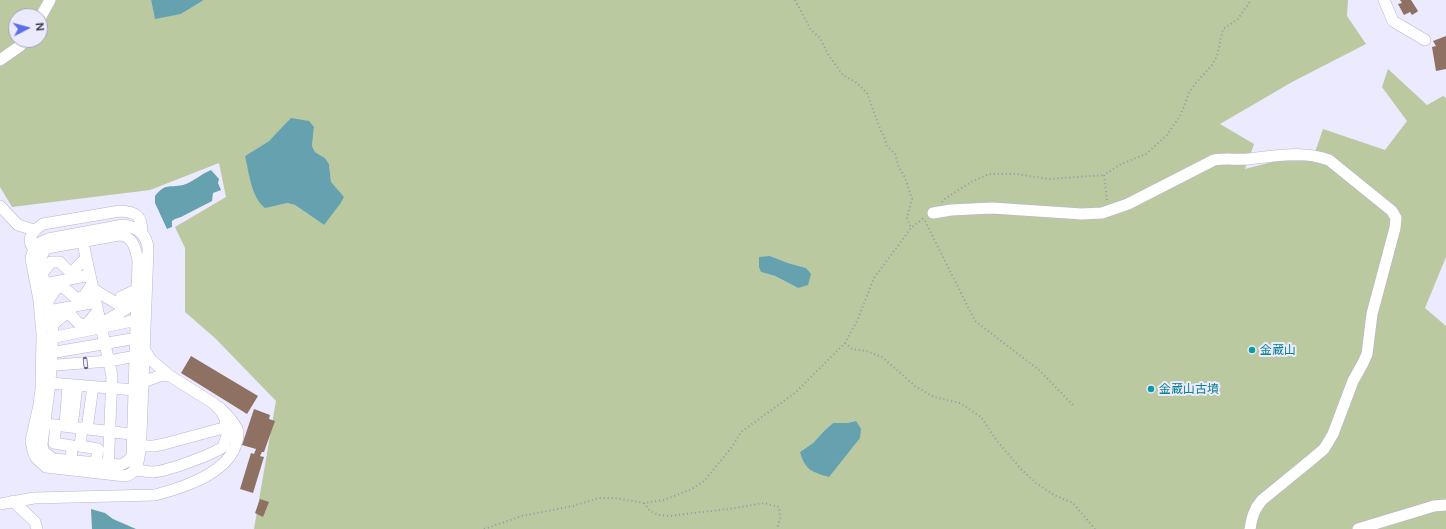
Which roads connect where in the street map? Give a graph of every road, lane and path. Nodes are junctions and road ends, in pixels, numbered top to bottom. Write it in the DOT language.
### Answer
graph roads {
  1 [pos="796,0"];
  2 [pos="1251,0"];
  3 [pos="1384,0"];
  4 [pos="1424,40"];
  5 [pos="17,48"];
  6 [pos="0,60"];
  7 [pos="1104,175"];
  8 [pos="0,206"];
  9 [pos="1102,213"];
  10 [pos="932,214"];
  11 [pos="911,228"];
  12 [pos="34,230"];
  13 [pos="141,232"];
  14 [pos="81,236"];
  15 [pos="34,249"];
  16 [pos="86,259"];
  17 [pos="138,261"];
  18 [pos="43,279"];
  19 [pos="91,283"];
  20 [pos="138,289"];
  21 [pos="49,306"];
  22 [pos="97,306"];
  23 [pos="138,308"];
  24 [pos="137,320"];
  25 [pos="101,326"];
  26 [pos="53,332"];
  27 [pos="137,338"];
  28 [pos="845,343"];
  29 [pos="105,344"];
  30 [pos="56,352"];
  31 [pos="140,352"];
  32 [pos="109,361"];
  33 [pos="56,365"];
  34 [pos="170,376"];
  35 [pos="63,384"];
  36 [pos="139,386"];
  37 [pos="93,387"];
  38 [pos="112,388"];
  39 [pos="1073,405"];
  40 [pos="219,407"];
  41 [pos="39,423"];
  42 [pos="73,427"];
  43 [pos="227,427"];
  44 [pos="110,432"];
  45 [pos="138,438"];
  46 [pos="71,460"];
  47 [pos="96,463"];
  48 [pos="108,469"];
  49 [pos="135,470"];
  50 [pos="13,501"];
  51 [pos="644,503"];
  52 [pos="0,504"];
  53 [pos="1446,505"];
  54 [pos="37,529"];
  55 [pos="484,529"];
  56 [pos="777,529"];
  57 [pos="1095,529"];
  58 [pos="1250,529"];
  59 [pos="1358,529"];
  1 -- 11 [label="path"];
  2 -- 7 [label="path"];
  3 -- 4 [label="street"];
  5 -- 6 [label="street"];
  7 -- 9 [label="path"];
  7 -- 10 [label="path"];
  8 -- 12 [label="street"];
  9 -- 10 [label="street"];
  9 -- 58 [label="street"];
  10 -- 11 [label="path"];
  10 -- 39 [label="path"];
  11 -- 28 [label="path"];
  12 -- 13 [label="street"];
  12 -- 15 [label="street"];
  13 -- 14 [label="street"];
  13 -- 17 [label="street"];
  13 -- 31 [label="street"];
  14 -- 15 [label="street"];
  14 -- 16 [label="street"];
  14 -- 17 [label="street"];
  14 -- 18 [label="street"];
  15 -- 41 [label="street"];
  16 -- 18 [label="street"];
  16 -- 19 [label="street"];
  17 -- 20 [label="street"];
  18 -- 19 [label="street"];
  18 -- 21 [label="street"];
  19 -- 21 [label="street"];
  19 -- 22 [label="street"];
  19 -- 25 [label="street"];
  20 -- 23 [label="street"];
  20 -- 23 [label="street"];
  21 -- 22 [label="street"];
  21 -- 26 [label="street"];
  22 -- 25 [label="street"];
  22 -- 26 [label="street"];
  23 -- 24 [label="street"];
  24 -- 25 [label="street"];
  24 -- 27 [label="street"];
  25 -- 26 [label="street"];
  25 -- 29 [label="street"];
  26 -- 30 [label="street"];
  26 -- 35 [label="street"];
  27 -- 29 [label="street"];
  27 -- 31 [label="street"];
  28 -- 51 [label="path"];
  28 -- 57 [label="path"];
  29 -- 30 [label="street"];
  29 -- 32 [label="street"];
  30 -- 33 [label="street"];
  31 -- 32 [label="street"];
  31 -- 34 [label="street"];
  31 -- 36 [label="street"];
  32 -- 33 [label="street"];
  32 -- 38 [label="street"];
  33 -- 35 [label="street"];
  34 -- 36 [label="street"];
  34 -- 40 [label="street"];
  35 -- 37 [label="street"];
  35 -- 41 [label="street"];
  35 -- 42 [label="street"];
  36 -- 38 [label="street"];
  36 -- 45 [label="street"];
  37 -- 38 [label="street"];
  37 -- 42 [label="street"];
  38 -- 44 [label="street"];
  40 -- 43 [label="street"];
  40 -- 50 [label="street"];
  41 -- 42 [label="street"];
  41 -- 46 [label="street"];
  41 -- 48 [label="street"];
  42 -- 44 [label="street"];
  42 -- 46 [label="street"];
  42 -- 47 [label="street"];
  43 -- 45 [label="street"];
  43 -- 49 [label="street"];
  44 -- 45 [label="street"];
  44 -- 48 [label="street"];
  45 -- 48 [label="street"];
  45 -- 49 [label="street"];
  46 -- 47 [label="street"];
  47 -- 48 [label="street"];
  48 -- 49 [label="street"];
  50 -- 52 [label="street"];
  50 -- 54 [label="street"];
  51 -- 55 [label="path"];
  51 -- 56 [label="path"];
  53 -- 59 [label="street"];
}
